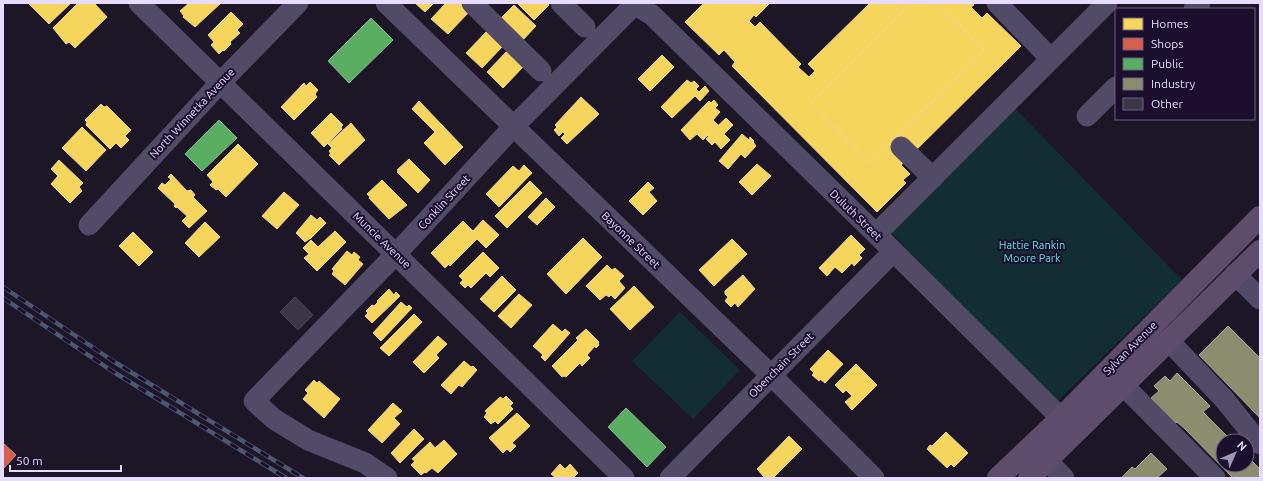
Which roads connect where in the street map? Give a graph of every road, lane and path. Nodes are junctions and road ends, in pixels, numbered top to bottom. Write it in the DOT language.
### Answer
graph roads {
  1 [pos="138,3"];
  2 [pos="298,3"];
  3 [pos="386,3"];
  4 [pos="472,3"];
  5 [pos="561,3"];
  6 [pos="997,3"];
  7 [pos="1107,3"];
  8 [pos="634,4"];
  9 [pos="658,9"];
  10 [pos="585,27"];
  11 [pos="1051,59"];
  12 [pos="541,71"];
  13 [pos="220,82"];
  14 [pos="1115,88"];
  15 [pos="1088,116"];
  16 [pos="513,127"];
  17 [pos="901,147"];
  18 [pos="933,178"];
  19 [pos="1259,219"];
  20 [pos="88,226"];
  21 [pos="876,234"];
  22 [pos="1260,251"];
  23 [pos="893,252"];
  24 [pos="396,254"];
  25 [pos="1235,274"];
  26 [pos="1260,299"];
  27 [pos="1168,340"];
  28 [pos="771,375"];
  29 [pos="1123,385"];
  30 [pos="1068,425"];
  31 [pos="1260,444"];
  32 [pos="1040,453"];
  33 [pos="387,478"];
  34 [pos="624,478"];
  35 [pos="670,478"];
  36 [pos="874,478"];
  37 [pos="998,478"];
  38 [pos="1029,478"];
  39 [pos="1064,478"];
  40 [pos="1215,478"];
  1 -- 13 [label="street, Muncie Avenue"];
  2 -- 13 [label="street, North Winnetka Avenue"];
  3 -- 16 [label="street, Bayonne Street"];
  4 -- 12 [label="street"];
  5 -- 10 [label="street"];
  6 -- 11 [label="street"];
  7 -- 11 [label="street"];
  8 -- 9 [label="street, Duluth Street"];
  8 -- 16 [label="street, Conklin Street"];
  9 -- 21 [label="street, Duluth Street"];
  11 -- 18 [label="street"];
  13 -- 20 [label="street, North Winnetka Avenue"];
  13 -- 24 [label="street, Muncie Avenue"];
  14 -- 15 [label="street"];
  16 -- 24 [label="street, Conklin Street"];
  16 -- 28 [label="street, Bayonne Street"];
  17 -- 18 [label="street"];
  18 -- 21 [label="street"];
  19 -- 30 [label="main road, Sylvan Avenue"];
  21 -- 23 [label="street, Duluth Street"];
  22 -- 25 [label="main road, Sylvan Avenue"];
  23 -- 28 [label="street, Obenchain Street"];
  23 -- 30 [label="street, Duluth Street"];
  24 -- 33 [label="street, Conklin Street"];
  24 -- 34 [label="street, Muncie Avenue"];
  25 -- 26 [label="street"];
  25 -- 27 [label="main road, Sylvan Avenue"];
  27 -- 29 [label="main road, Sylvan Avenue"];
  27 -- 31 [label="street"];
  28 -- 35 [label="street, Obenchain Street"];
  28 -- 36 [label="street, Bayonne Street"];
  29 -- 30 [label="main road, Sylvan Avenue"];
  29 -- 40 [label="street"];
  30 -- 32 [label="main road, Sylvan Avenue"];
  32 -- 37 [label="main road, Sylvan Avenue"];
  32 -- 38 [label="main road, Sylvan Avenue"];
  32 -- 39 [label="street"];
}
